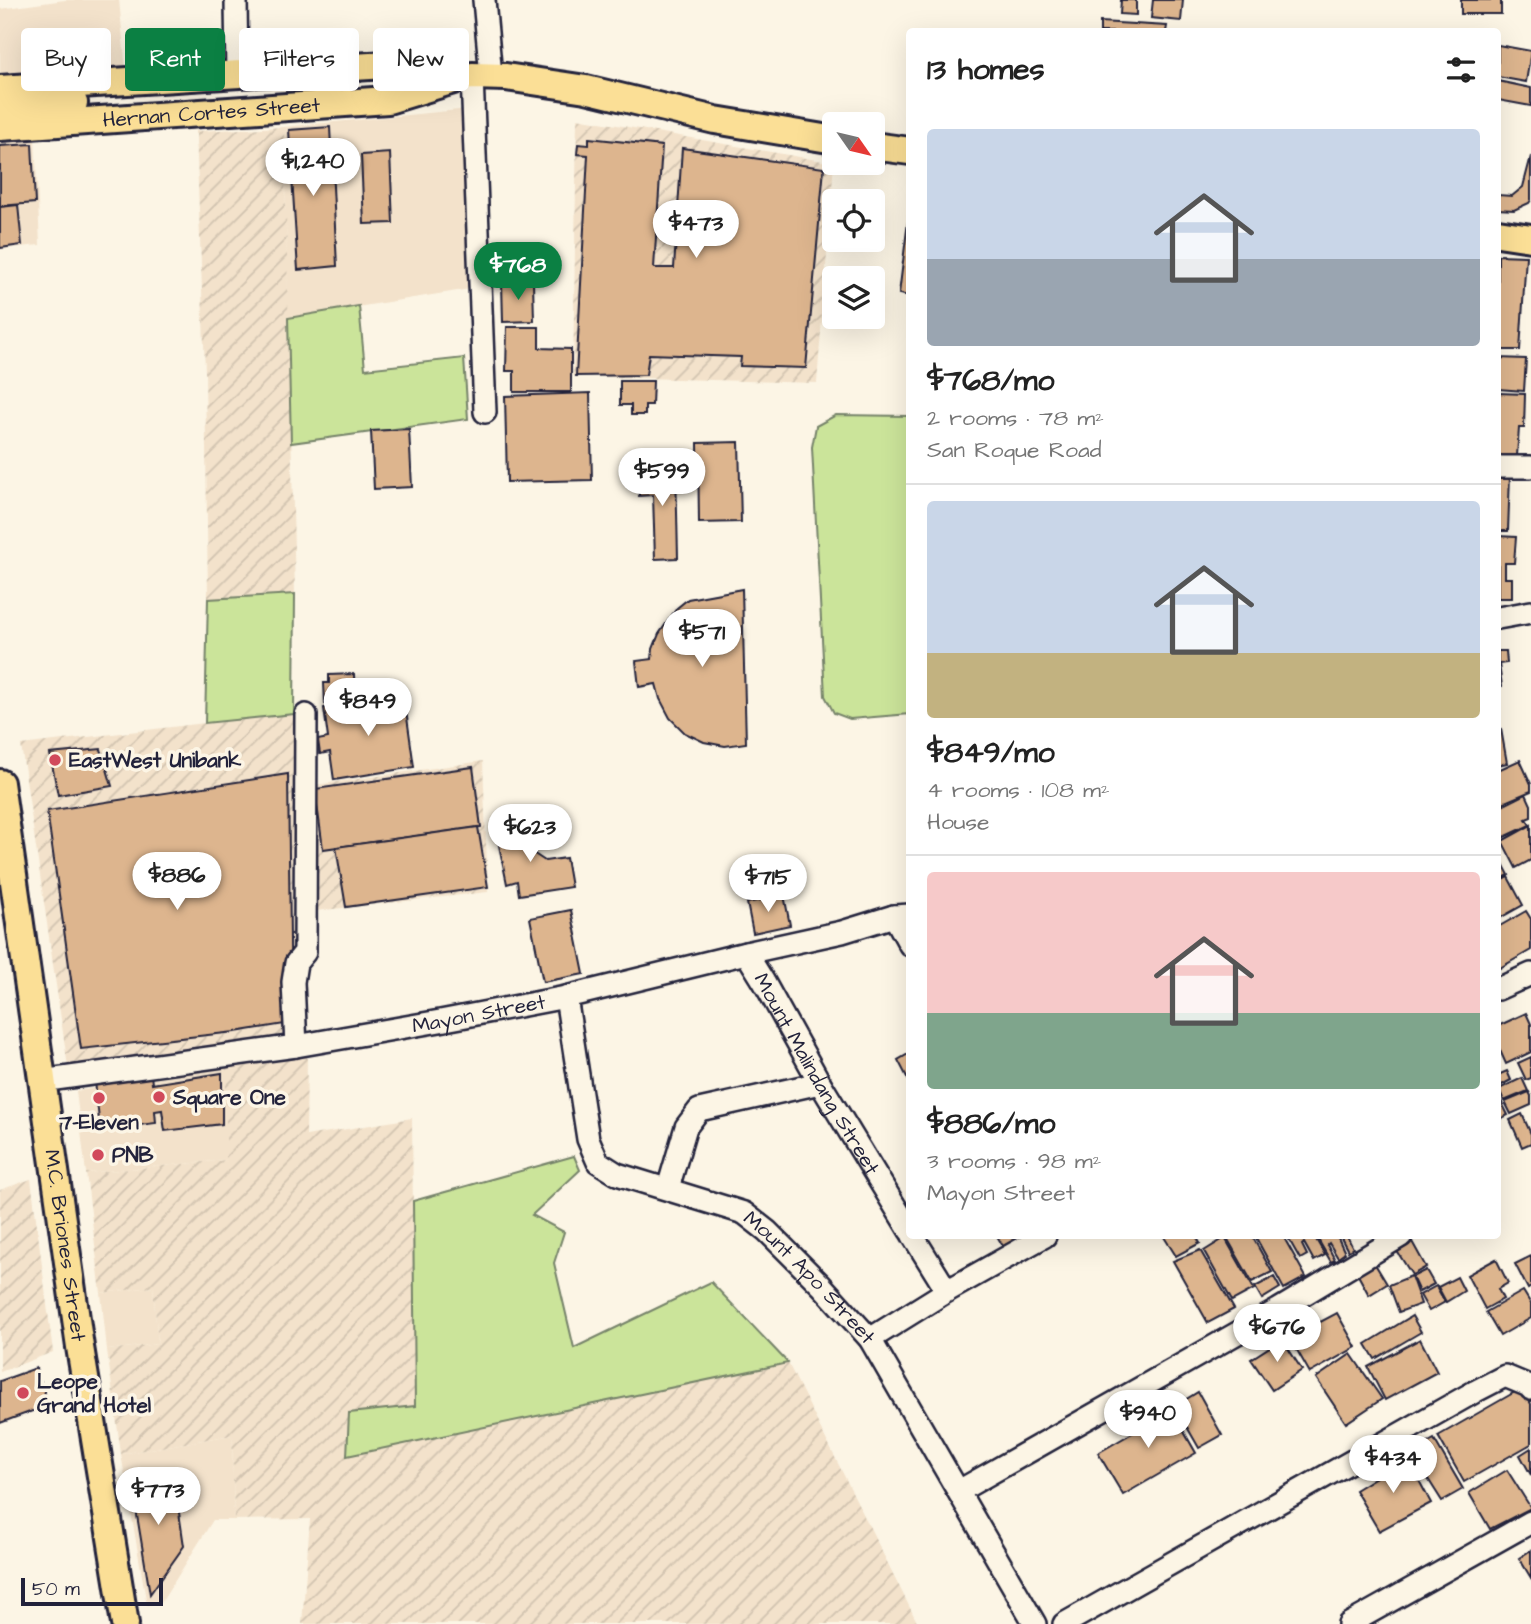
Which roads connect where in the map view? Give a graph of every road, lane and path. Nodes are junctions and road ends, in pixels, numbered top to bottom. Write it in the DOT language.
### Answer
graph roads {
  1 [pos="236,0"];
  2 [pos="484,0"];
  3 [pos="237,74"];
  4 [pos="474,77"];
  5 [pos="0,89"];
  6 [pos="0,108"];
  7 [pos="0,127"];
  8 [pos="822,138"];
  9 [pos="886,148"];
  10 [pos="906,150"];
  11 [pos="1501,233"];
  12 [pos="1531,238"];
  13 [pos="485,412"];
  14 [pos="1501,467"];
  15 [pos="1531,467"];
  16 [pos="1531,612"];
  17 [pos="1501,617"];
  18 [pos="306,715"];
  19 [pos="0,783"];
  20 [pos="902,915"];
  21 [pos="746,953"];
  22 [pos="1531,974"];
  23 [pos="1501,988"];
  24 [pos="566,997"];
  25 [pos="296,1046"];
  26 [pos="41,1082"];
  27 [pos="820,1083"];
  28 [pos="668,1188"];
  29 [pos="906,1224"];
  30 [pos="915,1239"];
  31 [pos="1040,1239"];
  32 [pos="1396,1239"];
  33 [pos="947,1291"];
  34 [pos="870,1339"];
  35 [pos="1531,1389"];
  36 [pos="959,1491"];
  37 [pos="1531,1522"];
  38 [pos="125,1624"];
  39 [pos="1035,1624"];
  40 [pos="1064,1624"];
  41 [pos="1349,1624"];
  1 -- 3 [label="street"];
  2 -- 4 [label="street"];
  3 -- 4 [label="main road, Hernan Cortes Street"];
  3 -- 5 [label="main road, Hernan Cortes Street"];
  4 -- 6 [label="main road, Hernan Cortes Street"];
  4 -- 7 [label="main road, Hernan Cortes Street"];
  4 -- 8 [label="main road, Hernan Cortes Street"];
  4 -- 13 [label="street"];
  9 -- 10 [label="main road"];
  11 -- 12 [label="main road"];
  14 -- 15 [label="street"];
  16 -- 17 [label="street"];
  18 -- 25 [label="street"];
  19 -- 26 [label="main road, M.C. Briones Street"];
  20 -- 21 [label="street, Mayon Street"];
  21 -- 24 [label="street, Mayon Street"];
  21 -- 27 [label="street, Mount Malindang Street"];
  22 -- 23 [label="street"];
  24 -- 25 [label="street, Mayon Street"];
  24 -- 28 [label="street, Mount Apo Street"];
  25 -- 26 [label="street, Mayon Street"];
  26 -- 38 [label="main road, M.C. Briones Street"];
  27 -- 28 [label="street"];
  27 -- 29 [label="street, Mount Malindang Street"];
  28 -- 34 [label="street, Mount Apo Street"];
  30 -- 33 [label="street"];
  31 -- 33 [label="street"];
  32 -- 36 [label="street"];
  33 -- 34 [label="street"];
  34 -- 36 [label="street, Mount Apo Street"];
  35 -- 40 [label="street"];
  36 -- 39 [label="street, Mount Apo Street"];
  37 -- 41 [label="street"];
}
